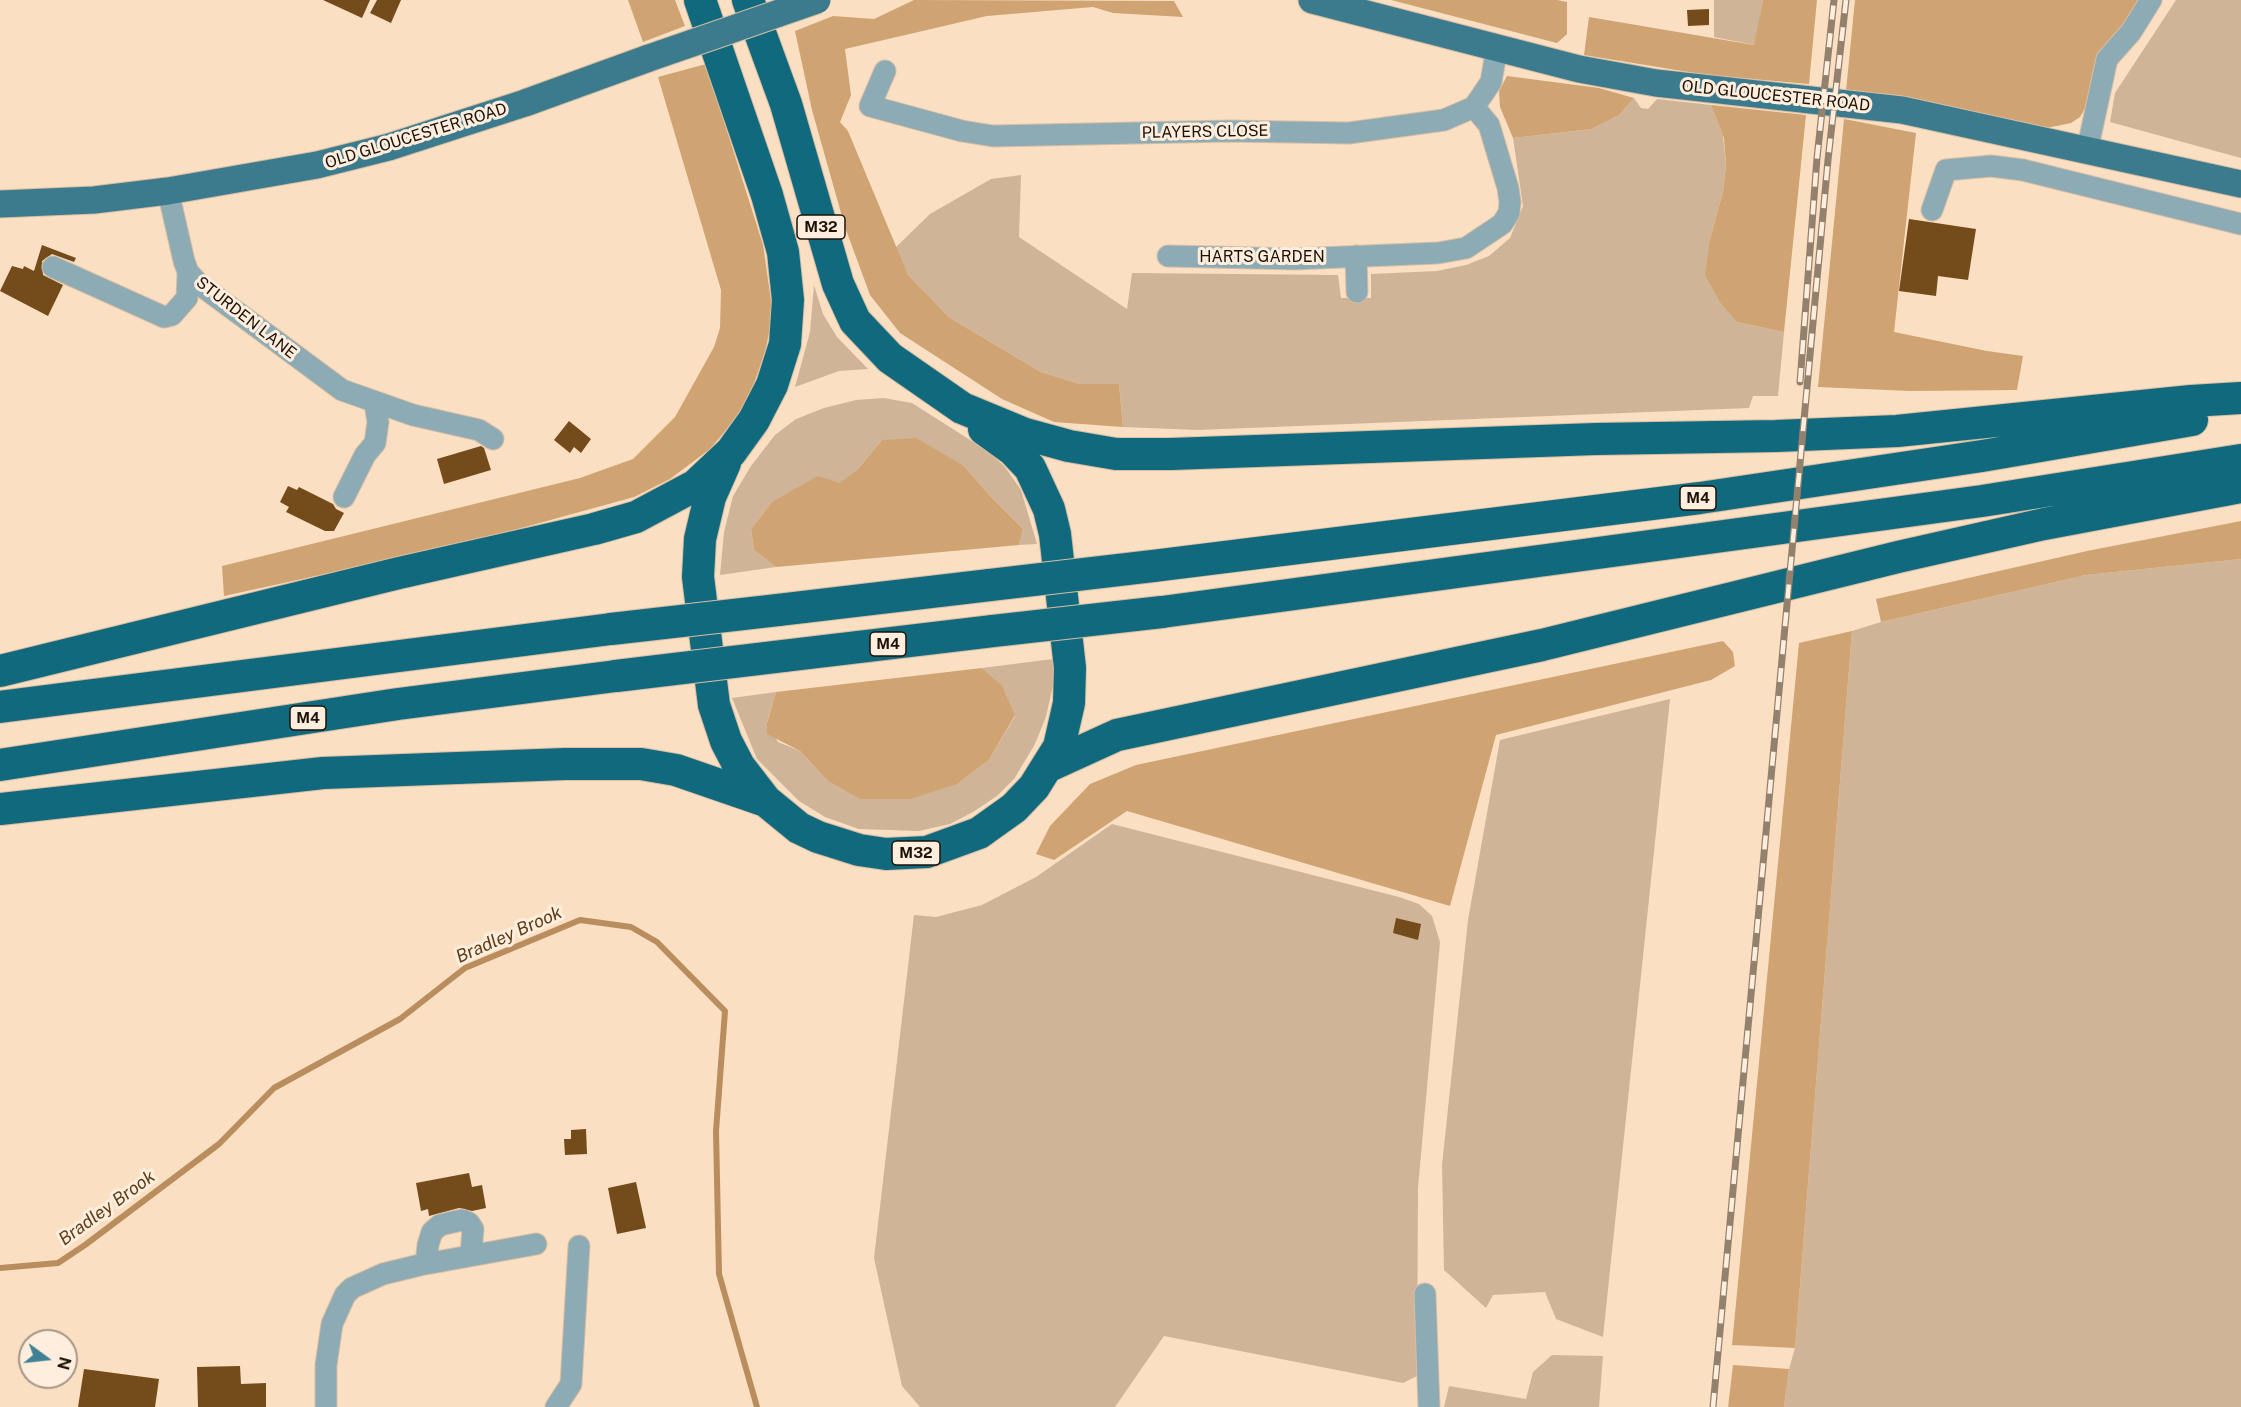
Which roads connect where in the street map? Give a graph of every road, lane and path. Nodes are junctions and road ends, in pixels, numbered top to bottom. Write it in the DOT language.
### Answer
graph roads {
  1 [pos="700,0"];
  2 [pos="748,0"];
  3 [pos="817,0"];
  4 [pos="1312,0"];
  5 [pos="2151,0"];
  6 [pos="1497,47"];
  7 [pos="885,70"];
  8 [pos="1474,107"];
  9 [pos="2086,151"];
  10 [pos="2241,184"];
  11 [pos="168,191"];
  12 [pos="0,204"];
  13 [pos="1932,210"];
  14 [pos="2241,224"];
  15 [pos="1168,256"];
  16 [pos="1356,256"];
  17 [pos="53,267"];
  18 [pos="188,272"];
  19 [pos="1357,292"];
  20 [pos="2241,377"];
  21 [pos="2241,398"];
  22 [pos="375,404"];
  23 [pos="962,408"];
  24 [pos="2241,412"];
  25 [pos="493,439"];
  26 [pos="1596,439"];
  27 [pos="731,452"];
  28 [pos="2241,460"];
  29 [pos="2241,487"];
  30 [pos="344,498"];
  31 [pos="0,671"];
  32 [pos="0,707"];
  33 [pos="0,765"];
  34 [pos="1049,766"];
  35 [pos="766,801"];
  36 [pos="0,809"];
  37 [pos="536,1244"];
  38 [pos="579,1246"];
  39 [pos="471,1254"];
  40 [pos="426,1263"];
  41 [pos="1425,1294"];
  42 [pos="326,1407"];
  43 [pos="556,1407"];
  44 [pos="1429,1407"];
  1 -- 27 [label="highway, M32"];
  2 -- 23 [label="highway, M32"];
  3 -- 11 [label="main road, OLD GLOUCESTER ROAD, bridge"];
  4 -- 6 [label="main road, OLD GLOUCESTER ROAD"];
  5 -- 9 [label="street"];
  6 -- 8 [label="street"];
  6 -- 9 [label="main road, OLD GLOUCESTER ROAD"];
  7 -- 8 [label="street, PLAYERS CLOSE"];
  8 -- 16 [label="street, HARTS GARDEN"];
  9 -- 10 [label="main road, OLD GLOUCESTER ROAD"];
  11 -- 12 [label="main road, OLD GLOUCESTER ROAD"];
  11 -- 18 [label="street, STURDEN LANE"];
  13 -- 14 [label="street"];
  15 -- 16 [label="street, HARTS GARDEN"];
  16 -- 19 [label="street"];
  17 -- 18 [label="street"];
  18 -- 22 [label="street, STURDEN LANE"];
  20 -- 26 [label="highway"];
  21 -- 26 [label="highway"];
  22 -- 25 [label="street, STURDEN LANE"];
  22 -- 30 [label="street"];
  23 -- 26 [label="highway"];
  23 -- 34 [label="highway, M32"];
  24 -- 32 [label="highway, M4, bridge"];
  27 -- 31 [label="highway"];
  27 -- 35 [label="highway, M32"];
  28 -- 33 [label="highway, M4, bridge"];
  29 -- 34 [label="highway"];
  34 -- 35 [label="highway, M32"];
  35 -- 36 [label="highway"];
  37 -- 39 [label="street"];
  38 -- 43 [label="street"];
  39 -- 40 [label="street"];
  39 -- 40 [label="street"];
  40 -- 42 [label="street"];
  41 -- 44 [label="street"];
}
